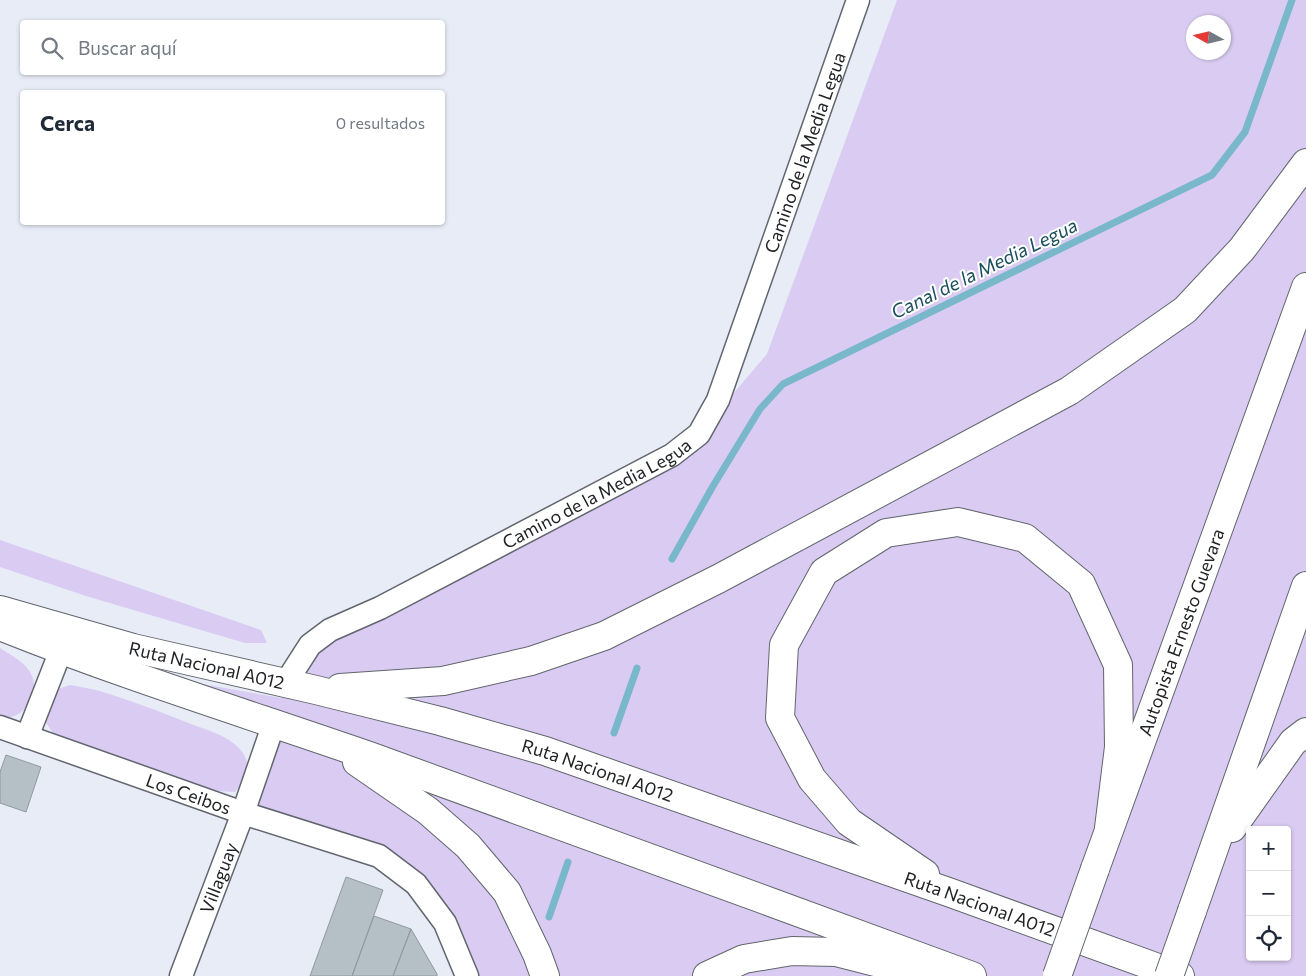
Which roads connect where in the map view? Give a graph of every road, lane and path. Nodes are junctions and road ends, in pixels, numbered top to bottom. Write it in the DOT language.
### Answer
graph roads {
  1 [pos="858,0"];
  2 [pos="1306,163"];
  3 [pos="1306,287"];
  4 [pos="1306,586"];
  5 [pos="0,610"];
  6 [pos="0,626"];
  7 [pos="65,640"];
  8 [pos="285,684"];
  9 [pos="316,690"];
  10 [pos="274,723"];
  11 [pos="0,727"];
  12 [pos="1306,732"];
  13 [pos="26,737"];
  14 [pos="329,742"];
  15 [pos="243,813"];
  16 [pos="1109,828"];
  17 [pos="1212,858"];
  18 [pos="951,893"];
  19 [pos="966,974"];
  20 [pos="181,976"];
  21 [pos="467,976"];
  22 [pos="545,976"];
  23 [pos="707,976"];
  24 [pos="1057,976"];
  25 [pos="1168,976"];
  26 [pos="1180,976"];
  1 -- 8 [label="street, Camino de la Media Legua"];
  2 -- 9 [label="highway"];
  3 -- 16 [label="highway, Autopista Ernesto Guevara"];
  4 -- 17 [label="highway"];
  5 -- 7 [label="highway, Ruta Nacional A012"];
  6 -- 7 [label="highway, Ruta Nacional A012"];
  7 -- 8 [label="highway, Ruta Nacional A012"];
  7 -- 10 [label="highway, Ruta Nacional A012"];
  7 -- 13 [label="street"];
  8 -- 9 [label="highway, Ruta Nacional A012"];
  9 -- 18 [label="highway, Ruta Nacional A012"];
  10 -- 14 [label="highway, Ruta Nacional A012"];
  10 -- 15 [label="street, Villaguay"];
  11 -- 13 [label="street, Los Ceibos"];
  12 -- 17 [label="highway"];
  13 -- 15 [label="street, Los Ceibos"];
  14 -- 19 [label="highway, Ruta Nacional A012"];
  14 -- 22 [label="highway"];
  15 -- 20 [label="street, Villaguay"];
  15 -- 21 [label="street, Los Ceibos"];
  16 -- 18 [label="highway"];
  16 -- 24 [label="highway, Autopista Ernesto Guevara, bridge"];
  17 -- 25 [label="highway, bridge"];
  18 -- 26 [label="highway, Ruta Nacional A012"];
  19 -- 23 [label="highway"];
}
